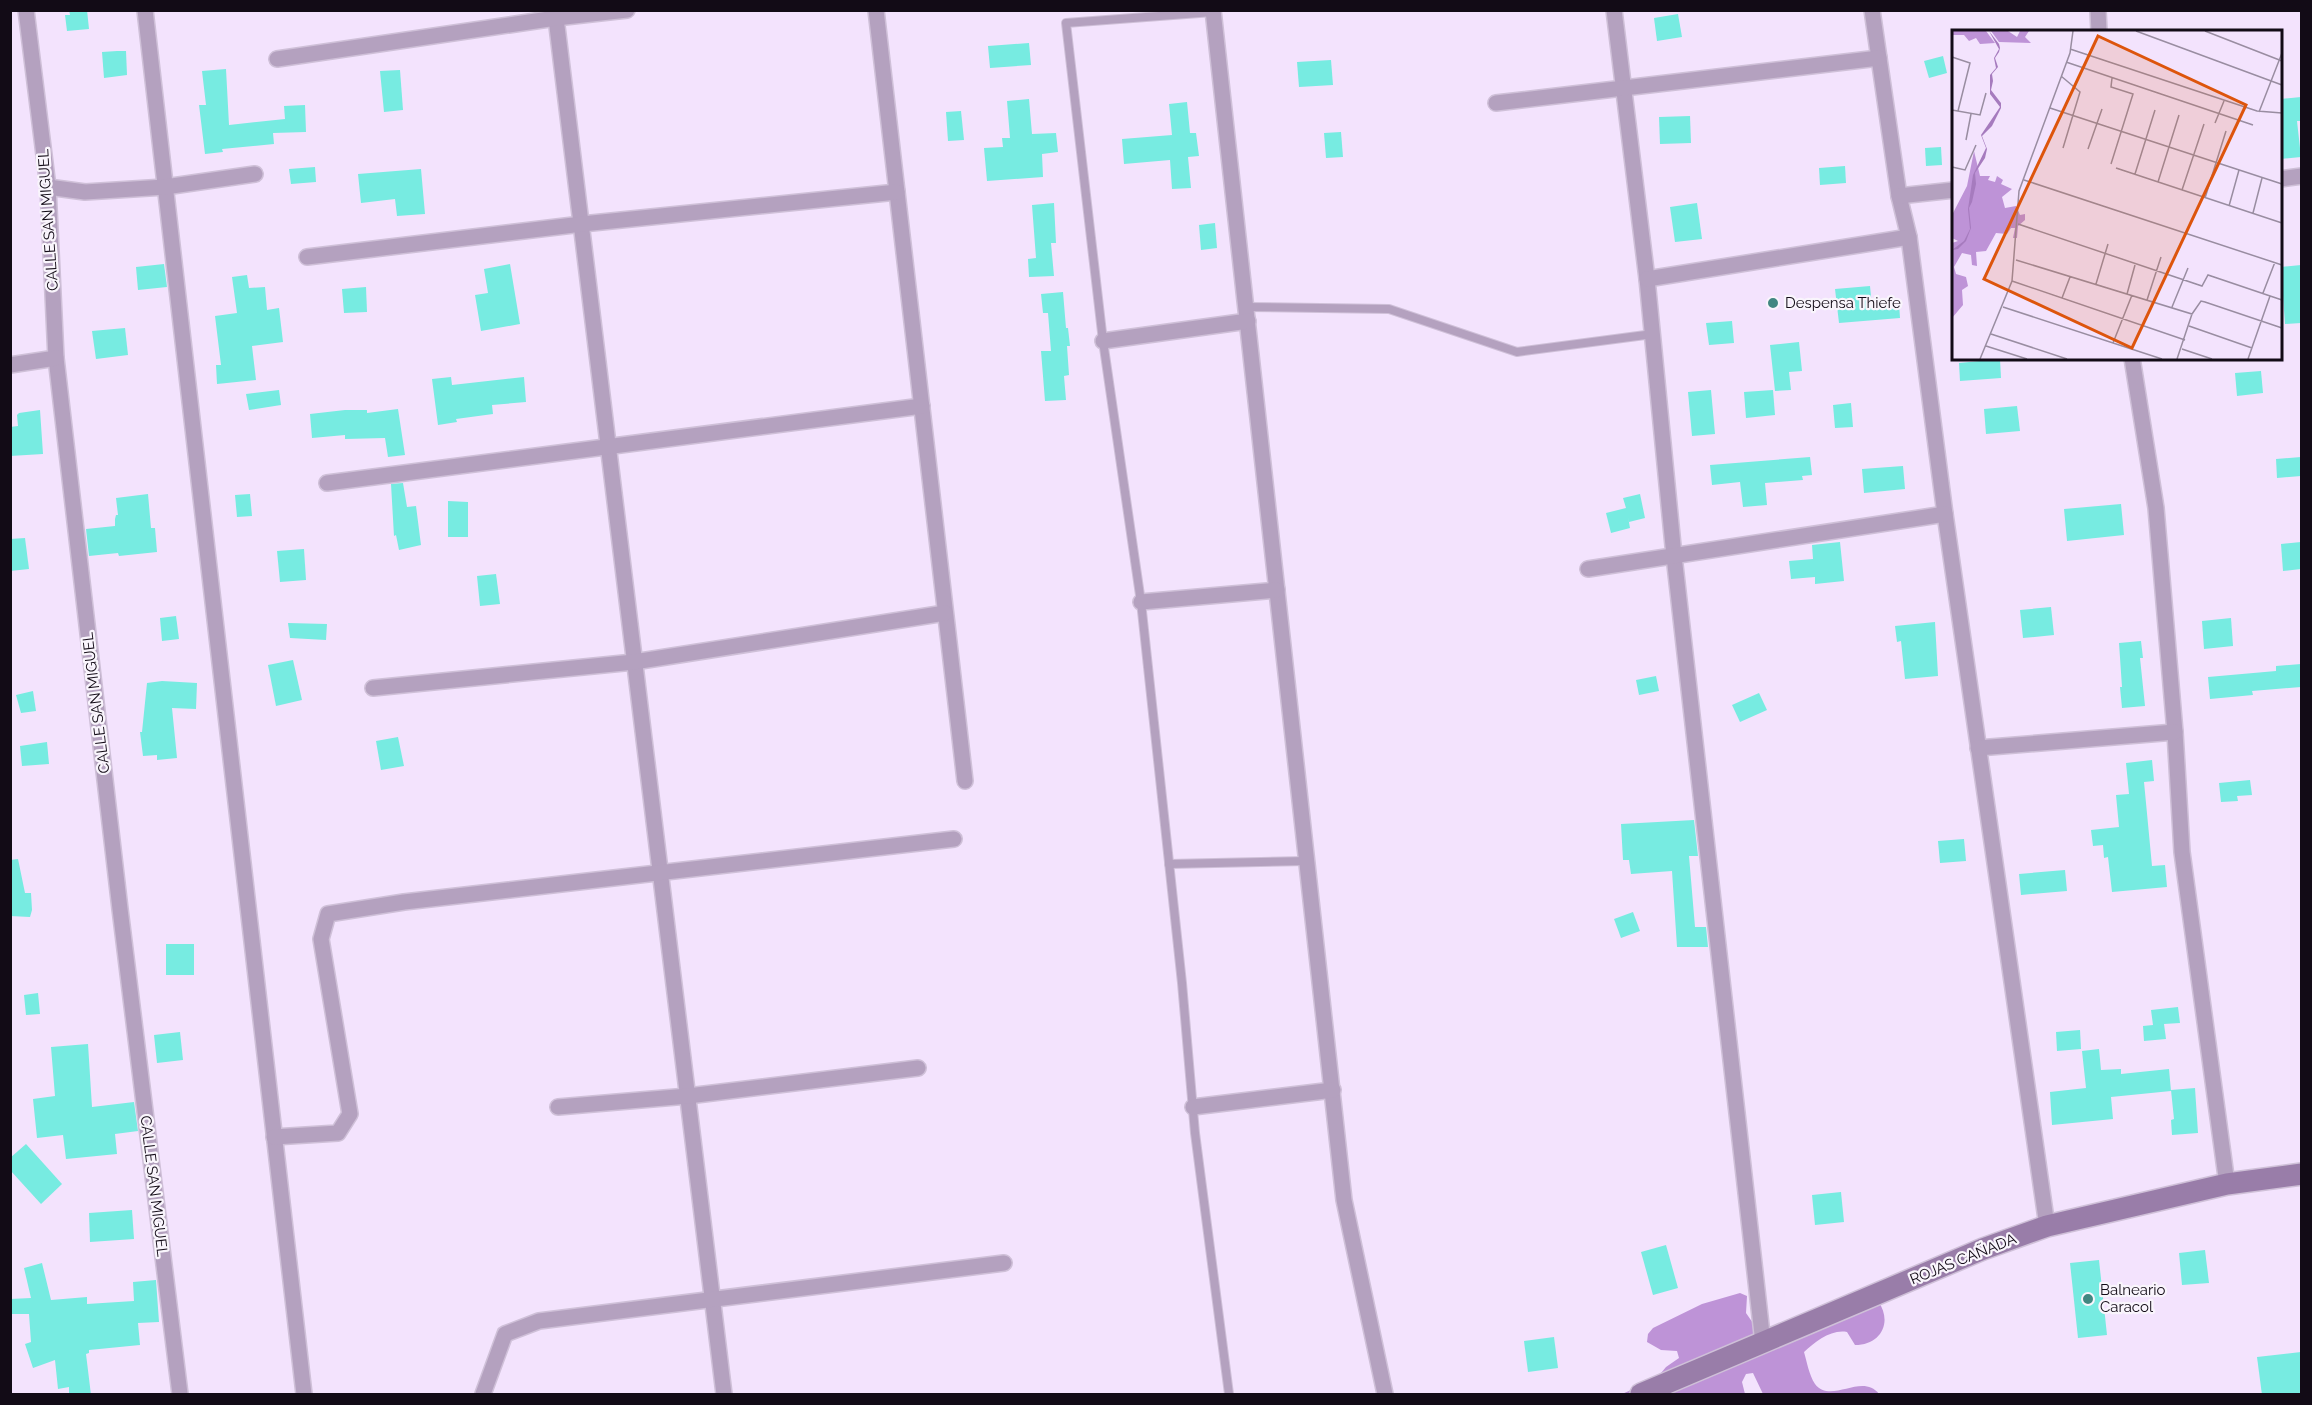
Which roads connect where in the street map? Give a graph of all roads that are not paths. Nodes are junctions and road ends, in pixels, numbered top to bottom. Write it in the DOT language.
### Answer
graph roads {
  1 [pos="26,10"];
  2 [pos="145,10"];
  3 [pos="627,10"];
  4 [pos="876,10"];
  5 [pos="1614,10"];
  6 [pos="1872,10"];
  7 [pos="2098,10"];
  8 [pos="1213,11"];
  9 [pos="555,14"];
  10 [pos="2099,30"];
  11 [pos="1879,58"];
  12 [pos="277,59"];
  13 [pos="1623,88"];
  14 [pos="1497,103"];
  15 [pos="255,174"];
  16 [pos="2301,176"];
  17 [pos="2282,179"];
  18 [pos="48,187"];
  19 [pos="165,187"];
  20 [pos="1952,189"];
  21 [pos="897,192"];
  22 [pos="1899,196"];
  23 [pos="582,224"];
  24 [pos="1909,237"];
  25 [pos="307,257"];
  26 [pos="1647,279"];
  27 [pos="1247,314"];
  28 [pos="1653,334"];
  29 [pos="1103,341"];
  30 [pos="56,358"];
  31 [pos="2132,360"];
  32 [pos="10,364"];
  33 [pos="922,406"];
  34 [pos="608,446"];
  35 [pos="327,483"];
  36 [pos="1945,514"];
  37 [pos="1674,556"];
  38 [pos="1588,569"];
  39 [pos="1277,590"];
  40 [pos="1141,602"];
  41 [pos="945,612"];
  42 [pos="634,662"];
  43 [pos="373,688"];
  44 [pos="2175,732"];
  45 [pos="1978,748"];
  46 [pos="965,780"];
  47 [pos="954,839"];
  48 [pos="1307,861"];
  49 [pos="1169,864"];
  50 [pos="660,872"];
  51 [pos="918,1068"];
  52 [pos="1332,1090"];
  53 [pos="688,1096"];
  54 [pos="558,1107"];
  55 [pos="1193,1107"];
  56 [pos="274,1137"];
  57 [pos="2301,1174"];
  58 [pos="2227,1185"];
  59 [pos="2047,1226"];
  60 [pos="1004,1263"];
  61 [pos="713,1300"];
  62 [pos="1763,1343"];
  63 [pos="180,1395"];
  64 [pos="304,1395"];
  65 [pos="483,1395"];
  66 [pos="724,1395"];
  67 [pos="1229,1395"];
  68 [pos="1385,1395"];
  69 [pos="1641,1395"];
  1 -- 18 [label="street, CALLE SAN MIGUEL"];
  2 -- 19 [label="street"];
  3 -- 9 [label="street"];
  4 -- 21 [label="street"];
  5 -- 13 [label="street"];
  6 -- 11 [label="street"];
  7 -- 10 [label="street"];
  8 -- 27 [label="street"];
  8 -- 29 [label="lane"];
  9 -- 12 [label="street"];
  9 -- 23 [label="street"];
  11 -- 13 [label="street"];
  11 -- 22 [label="street"];
  13 -- 14 [label="street"];
  13 -- 26 [label="street"];
  15 -- 19 [label="street"];
  16 -- 17 [label="street"];
  18 -- 19 [label="street"];
  18 -- 30 [label="street, CALLE SAN MIGUEL"];
  19 -- 56 [label="street"];
  20 -- 22 [label="street"];
  21 -- 23 [label="street"];
  21 -- 33 [label="street"];
  22 -- 24 [label="street"];
  23 -- 25 [label="street"];
  23 -- 34 [label="street"];
  24 -- 26 [label="street"];
  24 -- 36 [label="street"];
  26 -- 28 [label="street"];
  27 -- 28 [label="lane"];
  27 -- 29 [label="street"];
  27 -- 39 [label="street"];
  28 -- 37 [label="street"];
  29 -- 40 [label="lane"];
  30 -- 32 [label="street"];
  30 -- 63 [label="street, CALLE SAN MIGUEL"];
  31 -- 44 [label="street"];
  33 -- 34 [label="street"];
  33 -- 41 [label="street"];
  34 -- 35 [label="street"];
  34 -- 42 [label="street"];
  36 -- 37 [label="street"];
  36 -- 45 [label="street"];
  37 -- 38 [label="street"];
  37 -- 62 [label="street"];
  39 -- 40 [label="street"];
  39 -- 48 [label="street"];
  40 -- 49 [label="lane"];
  41 -- 42 [label="street"];
  41 -- 46 [label="street"];
  42 -- 43 [label="street"];
  42 -- 50 [label="street"];
  44 -- 45 [label="street"];
  44 -- 58 [label="street"];
  45 -- 59 [label="street"];
  47 -- 50 [label="street"];
  48 -- 49 [label="lane"];
  48 -- 52 [label="street"];
  49 -- 55 [label="lane"];
  50 -- 53 [label="street"];
  50 -- 56 [label="street"];
  51 -- 53 [label="street"];
  52 -- 55 [label="street"];
  52 -- 68 [label="street"];
  53 -- 54 [label="street"];
  53 -- 61 [label="street"];
  55 -- 67 [label="lane"];
  56 -- 64 [label="street"];
  57 -- 58 [label="main road, ROJAS CAÑADA"];
  58 -- 59 [label="main road, ROJAS CAÑADA"];
  59 -- 62 [label="main road, ROJAS CAÑADA"];
  60 -- 61 [label="street"];
  61 -- 65 [label="street"];
  61 -- 66 [label="street"];
  62 -- 69 [label="main road, ROJAS CAÑADA"];
}
